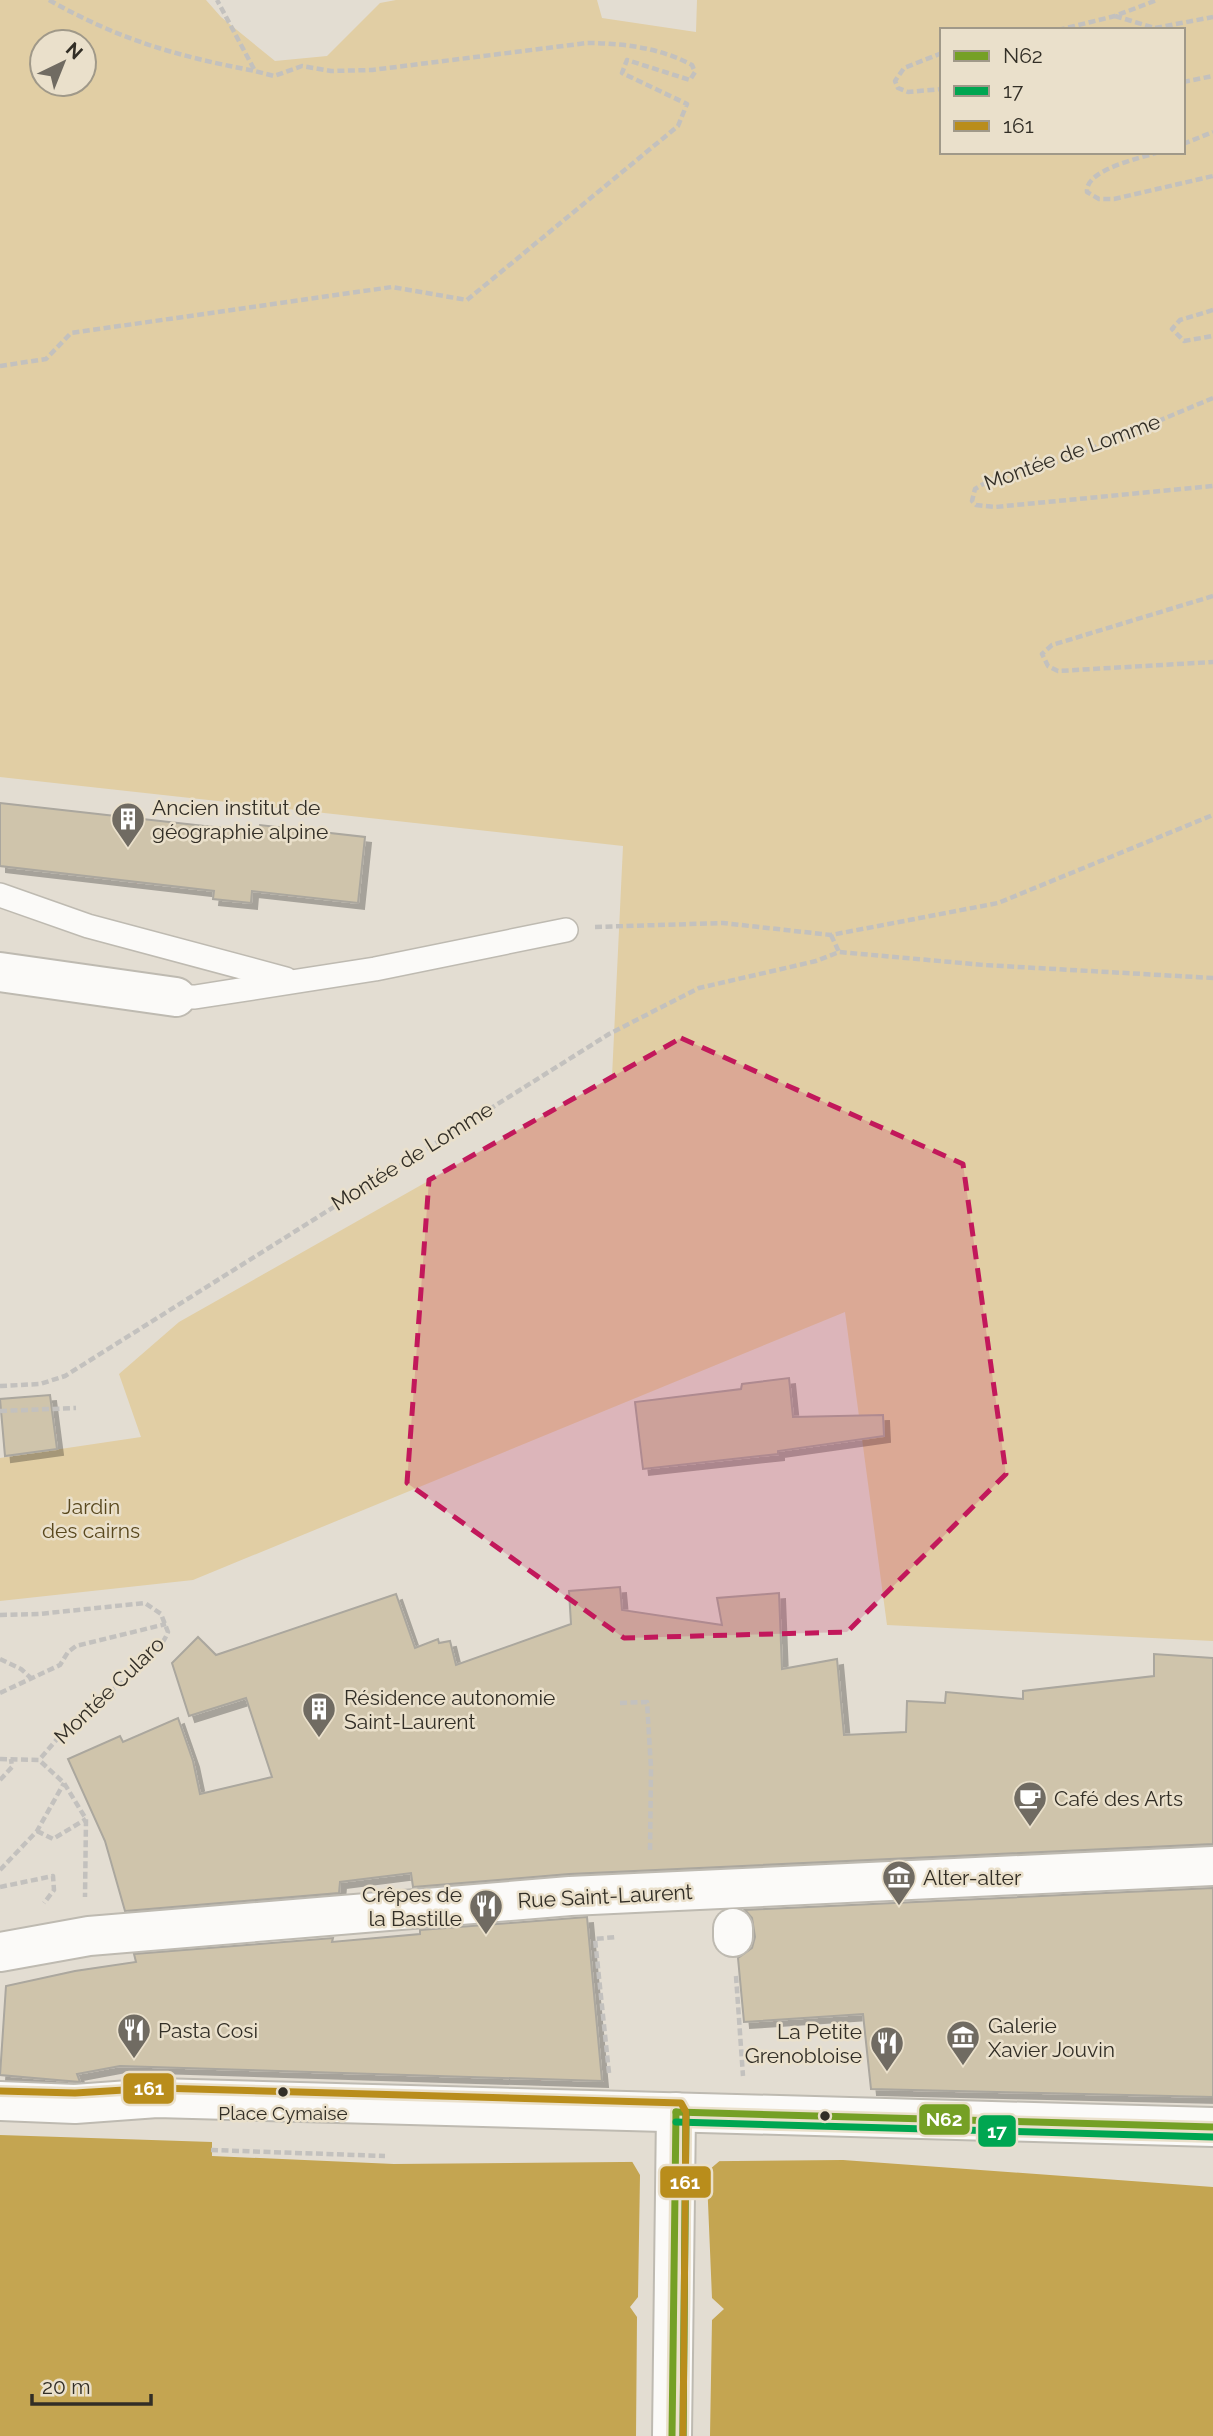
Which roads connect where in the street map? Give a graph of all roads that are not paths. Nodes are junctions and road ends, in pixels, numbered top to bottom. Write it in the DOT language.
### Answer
graph roads {
  1 [pos="0,895"];
  2 [pos="566,930"];
  3 [pos="0,972"];
  4 [pos="296,982"];
  5 [pos="176,996"];
  6 [pos="1213,1866"];
  7 [pos="0,1952"];
  8 [pos="0,2101"];
  9 [pos="676,2112"];
  10 [pos="1213,2127"];
  11 [pos="672,2436"];
  1 -- 4 [label="lane"];
  2 -- 4 [label="lane"];
  3 -- 5 [label="main road"];
  4 -- 5 [label="lane"];
  6 -- 7 [label="main road, Rue Saint-Laurent"];
  8 -- 9 [label="main road"];
  9 -- 10 [label="main road"];
  9 -- 11 [label="main road"];
}
